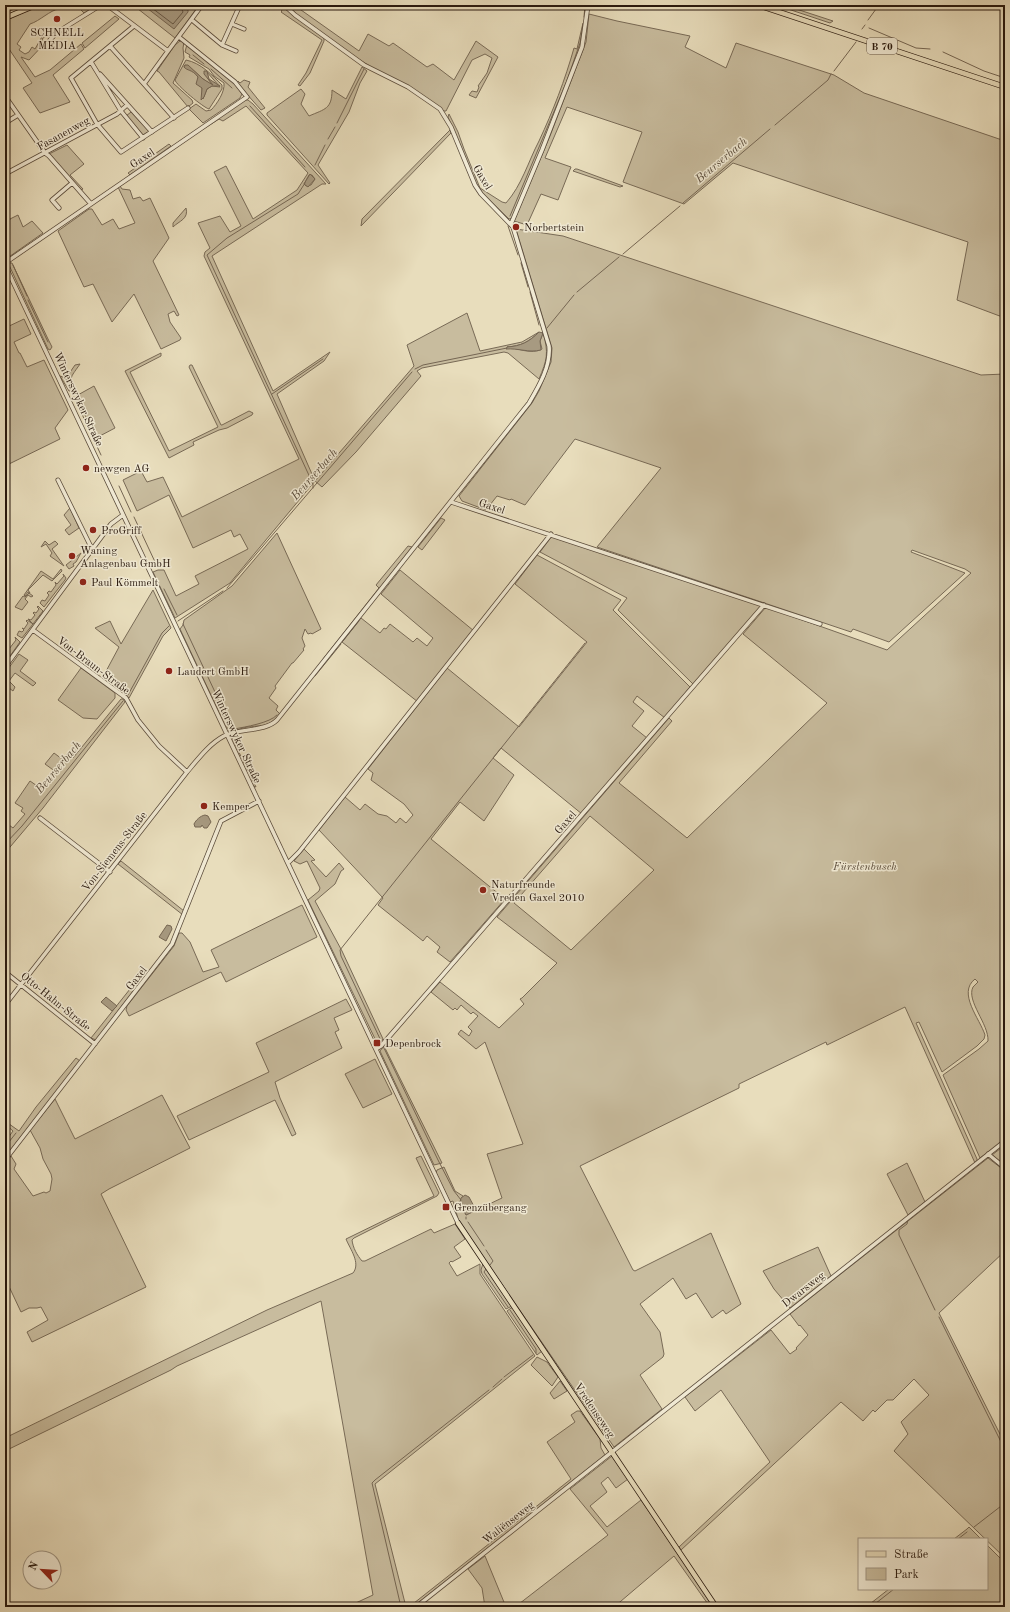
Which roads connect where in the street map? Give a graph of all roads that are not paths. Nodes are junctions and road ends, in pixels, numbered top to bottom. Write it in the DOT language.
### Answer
graph roads {
  1 [pos="36,5"];
  2 [pos="101,5"];
  3 [pos="107,5"];
  4 [pos="202,5"];
  5 [pos="240,5"];
  6 [pos="284,5"];
  7 [pos="588,5"];
  8 [pos="758,5"];
  9 [pos="5,18"];
  10 [pos="192,20"];
  11 [pos="232,24"];
  12 [pos="134,26"];
  13 [pos="244,29"];
  14 [pos="179,37"];
  15 [pos="50,40"];
  16 [pos="222,45"];
  17 [pos="110,46"];
  18 [pos="236,51"];
  19 [pos="168,52"];
  20 [pos="91,62"];
  21 [pos="95,69"];
  22 [pos="144,84"];
  23 [pos="1005,87"];
  24 [pos="5,96"];
  25 [pos="127,105"];
  26 [pos="188,108"];
  27 [pos="121,111"];
  28 [pos="18,115"];
  29 [pos="174,118"];
  30 [pos="5,123"];
  31 [pos="97,124"];
  32 [pos="152,132"];
  33 [pos="143,138"];
  34 [pos="45,153"];
  35 [pos="5,174"];
  36 [pos="72,183"];
  37 [pos="91,204"];
  38 [pos="59,208"];
  39 [pos="511,224"];
  40 [pos="5,264"];
  41 [pos="58,480"];
  42 [pos="451,502"];
  43 [pos="123,515"];
  44 [pos="551,534"];
  45 [pos="92,549"];
  46 [pos="764,604"];
  47 [pos="820,624"];
  48 [pos="33,630"];
  49 [pos="5,667"];
  50 [pos="227,735"];
  51 [pos="187,772"];
  52 [pos="258,801"];
  53 [pos="40,818"];
  54 [pos="288,863"];
  55 [pos="110,872"];
  56 [pos="5,972"];
  57 [pos="21,984"];
  58 [pos="5,1005"];
  59 [pos="95,1044"];
  60 [pos="376,1049"];
  61 [pos="1005,1141"];
  62 [pos="988,1154"];
  63 [pos="5,1160"];
  64 [pos="1005,1168"];
  65 [pos="458,1222"];
  66 [pos="612,1452"];
  67 [pos="416,1607"];
  68 [pos="716,1607"];
  1 -- 9 [label="main road"];
  2 -- 15 [label="street"];
  3 -- 12 [label="street"];
  4 -- 10 [label="street"];
  5 -- 11 [label="street"];
  6 -- 39 [label="street, Gaxel"];
  7 -- 39 [label="street"];
  8 -- 23 [label="main road, B 70"];
  10 -- 14 [label="street"];
  10 -- 16 [label="street"];
  11 -- 13 [label="street"];
  11 -- 16 [label="street"];
  12 -- 17 [label="street"];
  12 -- 19 [label="street"];
  14 -- 19 [label="street"];
  14 -- 37 [label="street, Gaxel"];
  16 -- 18 [label="street"];
  17 -- 20 [label="street"];
  17 -- 22 [label="street"];
  19 -- 22 [label="street"];
  20 -- 21 [label="street"];
  20 -- 31 [label="street"];
  21 -- 25 [label="street"];
  21 -- 27 [label="street"];
  22 -- 29 [label="street"];
  24 -- 28 [label="street"];
  25 -- 27 [label="street, Fasanenweg"];
  25 -- 32 [label="street"];
  26 -- 29 [label="street"];
  27 -- 31 [label="street, Fasanenweg"];
  27 -- 33 [label="street"];
  28 -- 30 [label="street"];
  28 -- 34 [label="street"];
  29 -- 32 [label="street"];
  31 -- 33 [label="street"];
  31 -- 34 [label="street, Fasanenweg"];
  32 -- 33 [label="street"];
  34 -- 35 [label="street, Fasanenweg"];
  34 -- 36 [label="street"];
  36 -- 37 [label="street"];
  36 -- 38 [label="street"];
  37 -- 40 [label="street, Gaxel"];
  39 -- 42 [label="street, Gaxel"];
  40 -- 43 [label="street, Winterswyker Straße"];
  41 -- 45 [label="street"];
  42 -- 44 [label="street, Gaxel"];
  42 -- 50 [label="street, Von-Siemens-Straße"];
  43 -- 45 [label="street"];
  43 -- 50 [label="street, Winterswyker Straße"];
  44 -- 46 [label="street, Gaxel"];
  44 -- 54 [label="street"];
  45 -- 48 [label="street"];
  46 -- 47 [label="street, Gaxel"];
  46 -- 60 [label="street, Gaxel"];
  48 -- 49 [label="street"];
  48 -- 51 [label="street, Von-Braun-Straße"];
  50 -- 51 [label="street, Von-Siemens-Straße"];
  50 -- 52 [label="street, Winterswyker Straße"];
  51 -- 55 [label="street, Von-Siemens-Straße"];
  52 -- 54 [label="street, Winterswyker Straße"];
  52 -- 59 [label="street, Gaxel"];
  53 -- 55 [label="street"];
  54 -- 60 [label="street, Winterswyker Straße"];
  55 -- 57 [label="street, Von-Siemens-Straße"];
  56 -- 57 [label="street, Otto-Hahn-Straße"];
  57 -- 58 [label="street, Von-Siemens-Straße"];
  57 -- 59 [label="street, Otto-Hahn-Straße"];
  59 -- 63 [label="street, Gaxel"];
  60 -- 65 [label="street, Winterswyker Straße"];
  61 -- 62 [label="street, Dwarsweg"];
  62 -- 64 [label="street"];
  62 -- 66 [label="street, Dwarsweg"];
  65 -- 66 [label="main road, Vredenseweg"];
  66 -- 67 [label="street, Waliënseweg"];
  66 -- 68 [label="main road, Vredenseweg"];
}
